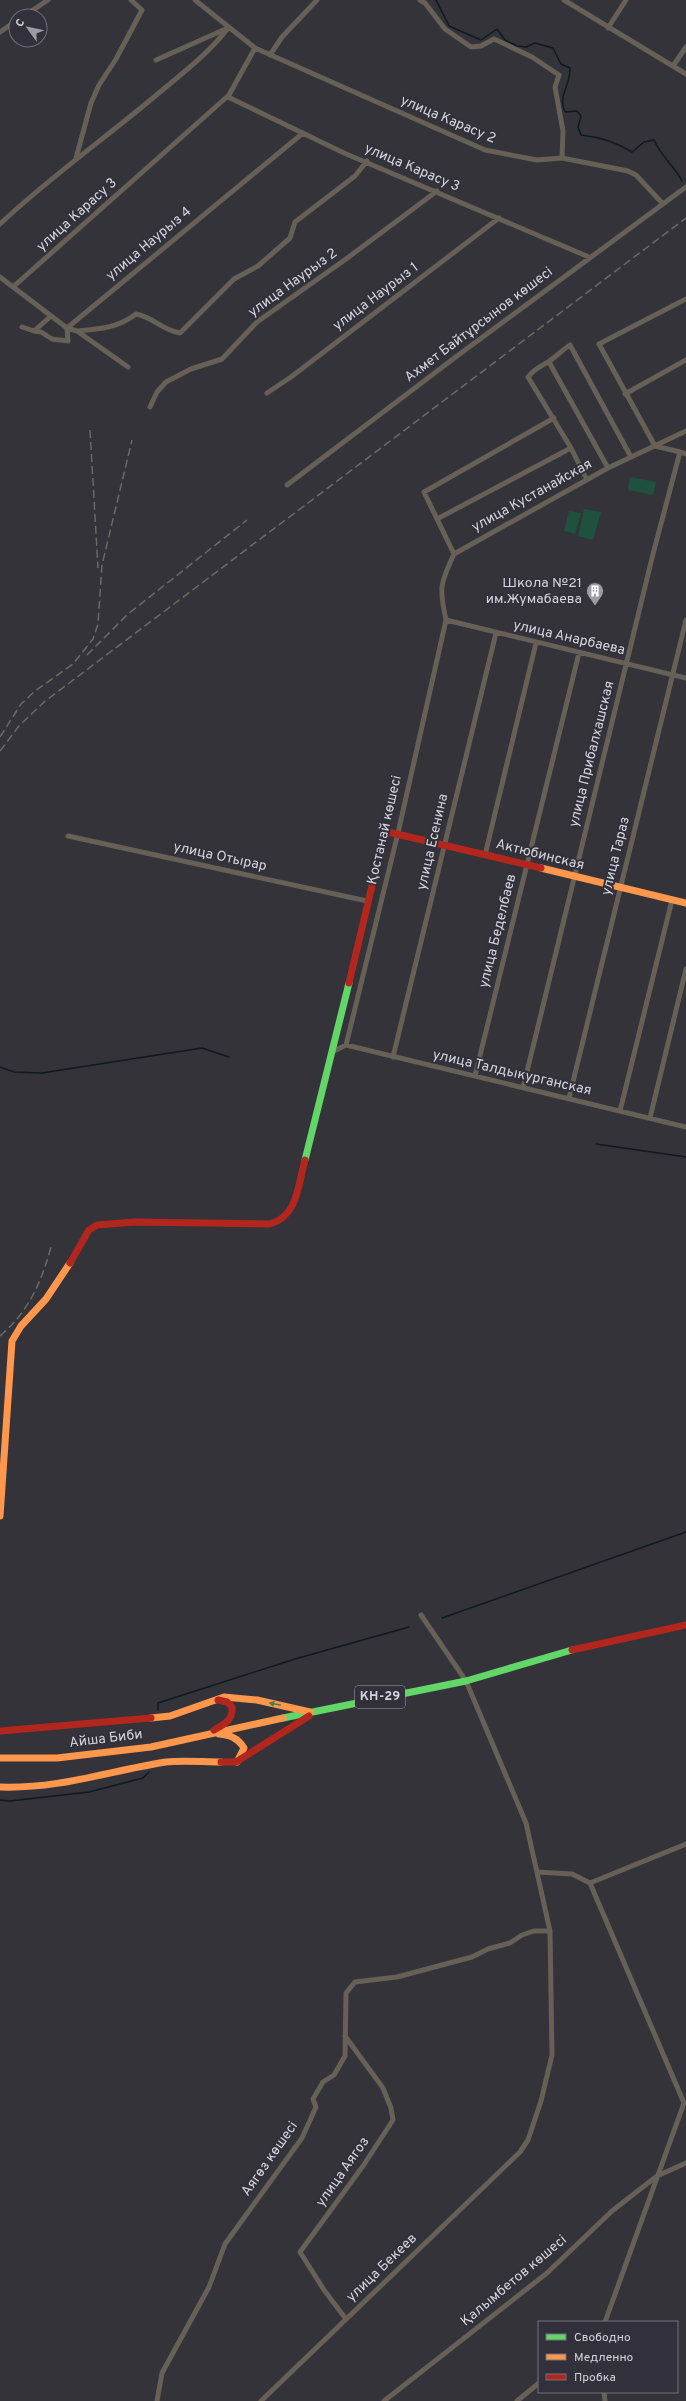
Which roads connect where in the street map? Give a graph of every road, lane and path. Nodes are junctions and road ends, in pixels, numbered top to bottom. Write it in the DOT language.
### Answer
graph roads {
  1 [pos="48,0"];
  2 [pos="131,0"];
  3 [pos="195,0"];
  4 [pos="317,0"];
  5 [pos="420,0"];
  6 [pos="564,0"];
  7 [pos="626,0"];
  8 [pos="36,8"];
  9 [pos="228,28"];
  10 [pos="608,28"];
  11 [pos="686,47"];
  12 [pos="255,48"];
  13 [pos="270,55"];
  14 [pos="156,60"];
  15 [pos="673,66"];
  16 [pos="686,74"];
  17 [pos="228,97"];
  18 [pos="303,132"];
  19 [pos="76,158"];
  20 [pos="562,158"];
  21 [pos="367,161"];
  22 [pos="686,187"];
  23 [pos="437,191"];
  24 [pos="663,204"];
  25 [pos="499,218"];
  26 [pos="0,224"];
  27 [pos="589,257"];
  28 [pos="0,276"];
  29 [pos="13,287"];
  30 [pos="686,299"];
  31 [pos="51,316"];
  32 [pos="22,327"];
  33 [pos="67,328"];
  34 [pos="34,331"];
  35 [pos="77,331"];
  36 [pos="686,360"];
  37 [pos="549,362"];
  38 [pos="128,366"];
  39 [pos="267,393"];
  40 [pos="625,394"];
  41 [pos="150,407"];
  42 [pos="554,418"];
  43 [pos="686,431"];
  44 [pos="655,446"];
  45 [pos="571,448"];
  46 [pos="680,452"];
  47 [pos="686,454"];
  48 [pos="630,456"];
  49 [pos="608,468"];
  50 [pos="587,480"];
  51 [pos="288,485"];
  52 [pos="438,520"];
  53 [pos="454,554"];
  54 [pos="446,620"];
  55 [pos="686,620"];
  56 [pos="496,633"];
  57 [pos="536,643"];
  58 [pos="579,653"];
  59 [pos="627,664"];
  60 [pos="672,675"];
  61 [pos="686,678"];
  62 [pos="398,833"];
  63 [pos="68,836"];
  64 [pos="444,845"];
  65 [pos="485,855"];
  66 [pos="527,866"];
  67 [pos="574,877"];
  68 [pos="621,888"];
  69 [pos="672,900"];
  70 [pos="367,901"];
  71 [pos="686,904"];
  72 [pos="686,969"];
  73 [pos="346,1045"];
  74 [pos="332,1052"];
  75 [pos="393,1057"];
  76 [pos="475,1076"];
  77 [pos="523,1088"];
  78 [pos="570,1098"];
  79 [pos="620,1111"];
  80 [pos="650,1118"];
  81 [pos="686,1128"];
  82 [pos="0,1516"];
  83 [pos="420,1615"];
  84 [pos="686,1624"];
  85 [pos="466,1681"];
  86 [pos="215,1699"];
  87 [pos="313,1713"];
  88 [pos="0,1731"];
  89 [pos="208,1734"];
  90 [pos="2,1758"];
  91 [pos="236,1762"];
  92 [pos="0,1787"];
  93 [pos="686,1844"];
  94 [pos="537,1872"];
  95 [pos="590,1883"];
  96 [pos="550,1931"];
  97 [pos="344,2035"];
  98 [pos="686,2164"];
  99 [pos="657,2176"];
  100 [pos="346,2318"];
  101 [pos="605,2321"];
  102 [pos="538,2384"];
  103 [pos="157,2401"];
  104 [pos="261,2401"];
  105 [pos="384,2401"];
  106 [pos="517,2401"];
  1 -- 8 [label="street"];
  2 -- 19 [label="street"];
  3 -- 9 [label="street, улица Карасу 2"];
  4 -- 13 [label="street"];
  5 -- 20 [label="street"];
  6 -- 10 [label="street"];
  7 -- 10 [label="street"];
  9 -- 12 [label="street, улица Карасу 2"];
  9 -- 14 [label="street"];
  9 -- 19 [label="street"];
  10 -- 15 [label="street"];
  11 -- 15 [label="street"];
  12 -- 13 [label="street, улица Карасу 2"];
  12 -- 17 [label="street, улица Карасу 3"];
  13 -- 20 [label="street, улица Карасу 2"];
  15 -- 16 [label="street"];
  17 -- 18 [label="street, улица Карасу 3"];
  17 -- 29 [label="street, улица Карасу 3"];
  18 -- 21 [label="street, улица Карасу 3"];
  18 -- 33 [label="street, улица Наурыз 4"];
  19 -- 26 [label="street"];
  20 -- 24 [label="street, улица Карасу 2"];
  21 -- 23 [label="street, улица Карасу 3"];
  21 -- 35 [label="street"];
  22 -- 24 [label="street, Ахмет Байтұрсынов көшесі"];
  23 -- 25 [label="street, улица Карасу 3"];
  23 -- 41 [label="street, улица Наурыз 2"];
  24 -- 27 [label="street, Ахмет Байтұрсынов көшесі"];
  25 -- 27 [label="street, улица Карасу 3"];
  25 -- 39 [label="street, улица Наурыз 1"];
  27 -- 51 [label="street, Ахмет Байтұрсынов көшесі"];
  28 -- 29 [label="street"];
  29 -- 31 [label="street"];
  30 -- 40 [label="street"];
  31 -- 33 [label="street"];
  31 -- 34 [label="street"];
  32 -- 34 [label="street"];
  33 -- 34 [label="street"];
  33 -- 35 [label="street"];
  35 -- 38 [label="street"];
  36 -- 40 [label="street"];
  37 -- 42 [label="street"];
  37 -- 48 [label="street"];
  37 -- 49 [label="street"];
  40 -- 44 [label="street"];
  42 -- 45 [label="street"];
  42 -- 52 [label="street"];
  43 -- 44 [label="street, улица Кустанайская"];
  44 -- 46 [label="street"];
  44 -- 48 [label="street, улица Кустанайская"];
  45 -- 50 [label="street"];
  45 -- 52 [label="street"];
  46 -- 47 [label="street"];
  46 -- 59 [label="street, улица Прибалхашская"];
  48 -- 49 [label="street, улица Кустанайская"];
  49 -- 50 [label="street, улица Кустанайская"];
  50 -- 53 [label="street, улица Кустанайская"];
  52 -- 53 [label="street"];
  53 -- 54 [label="street"];
  54 -- 56 [label="street, улица Анарбаева"];
  54 -- 62 [label="street, Қостанай көшесі"];
  55 -- 60 [label="street, улица Тараз"];
  56 -- 57 [label="street, улица Анарбаева"];
  56 -- 64 [label="street, улица Есенина"];
  57 -- 58 [label="street, улица Анарбаева"];
  57 -- 65 [label="street"];
  58 -- 59 [label="street, улица Анарбаева"];
  58 -- 66 [label="street, улица Беделбаев"];
  59 -- 60 [label="street, улица Анарбаева"];
  59 -- 67 [label="street, улица Прибалхашская"];
  60 -- 61 [label="street, улица Анарбаева"];
  60 -- 68 [label="street, улица Тараз"];
  62 -- 64 [label="main road, Актюбинская"];
  62 -- 70 [label="main road, Актюбинская"];
  62 -- 73 [label="street, Қостанай көшесі"];
  63 -- 70 [label="street, улица Отырар"];
  64 -- 65 [label="main road, Актюбинская"];
  64 -- 75 [label="street, улица Есенина"];
  65 -- 66 [label="main road, Актюбинская"];
  66 -- 67 [label="main road, Актюбинская"];
  66 -- 76 [label="street, улица Беделбаев"];
  67 -- 68 [label="main road, Актюбинская"];
  67 -- 77 [label="street, улица Прибалхашская"];
  68 -- 69 [label="main road, Актюбинская"];
  68 -- 78 [label="street, улица Тараз"];
  69 -- 71 [label="main road, Актюбинская"];
  69 -- 79 [label="street"];
  70 -- 74 [label="main road"];
  72 -- 80 [label="street"];
  73 -- 74 [label="street"];
  73 -- 75 [label="street, улица Талдыкурганская"];
  74 -- 82 [label="main road"];
  75 -- 76 [label="street, улица Талдыкурганская"];
  76 -- 77 [label="street, улица Талдыкурганская"];
  77 -- 78 [label="street, улица Талдыкурганская"];
  78 -- 79 [label="street, улица Талдыкурганская"];
  79 -- 80 [label="street, улица Талдыкурганская"];
  80 -- 81 [label="street, улица Талдыкурганская"];
  83 -- 85 [label="street, улица Бекеев"];
  84 -- 85 [label="main road, КН-29"];
  85 -- 87 [label="main road, КН-29"];
  85 -- 94 [label="street, улица Бекеев"];
  87 -- 86 [label="main road, one-way"];
  86 -- 88 [label="main road"];
  86 -- 89 [label="main road"];
  87 -- 89 [label="main road, КН-29"];
  87 -- 91 [label="main road"];
  89 -- 90 [label="main road, Айша Биби / КН-29"];
  89 -- 91 [label="main road"];
  91 -- 92 [label="main road"];
  93 -- 95 [label="street"];
  94 -- 95 [label="street"];
  94 -- 96 [label="street, улица Бекеев"];
  95 -- 99 [label="street"];
  96 -- 97 [label="street, Аягөз көшесі"];
  96 -- 100 [label="street, улица Бекеев"];
  97 -- 100 [label="street, улица Аягоз"];
  97 -- 103 [label="street, Аягөз көшесі"];
  98 -- 99 [label="street, Қалымбетов көшесі"];
  99 -- 101 [label="street"];
  99 -- 105 [label="street, Қалымбетов көшесі"];
  100 -- 104 [label="street, улица Бекеев"];
  102 -- 106 [label="street"];
}
